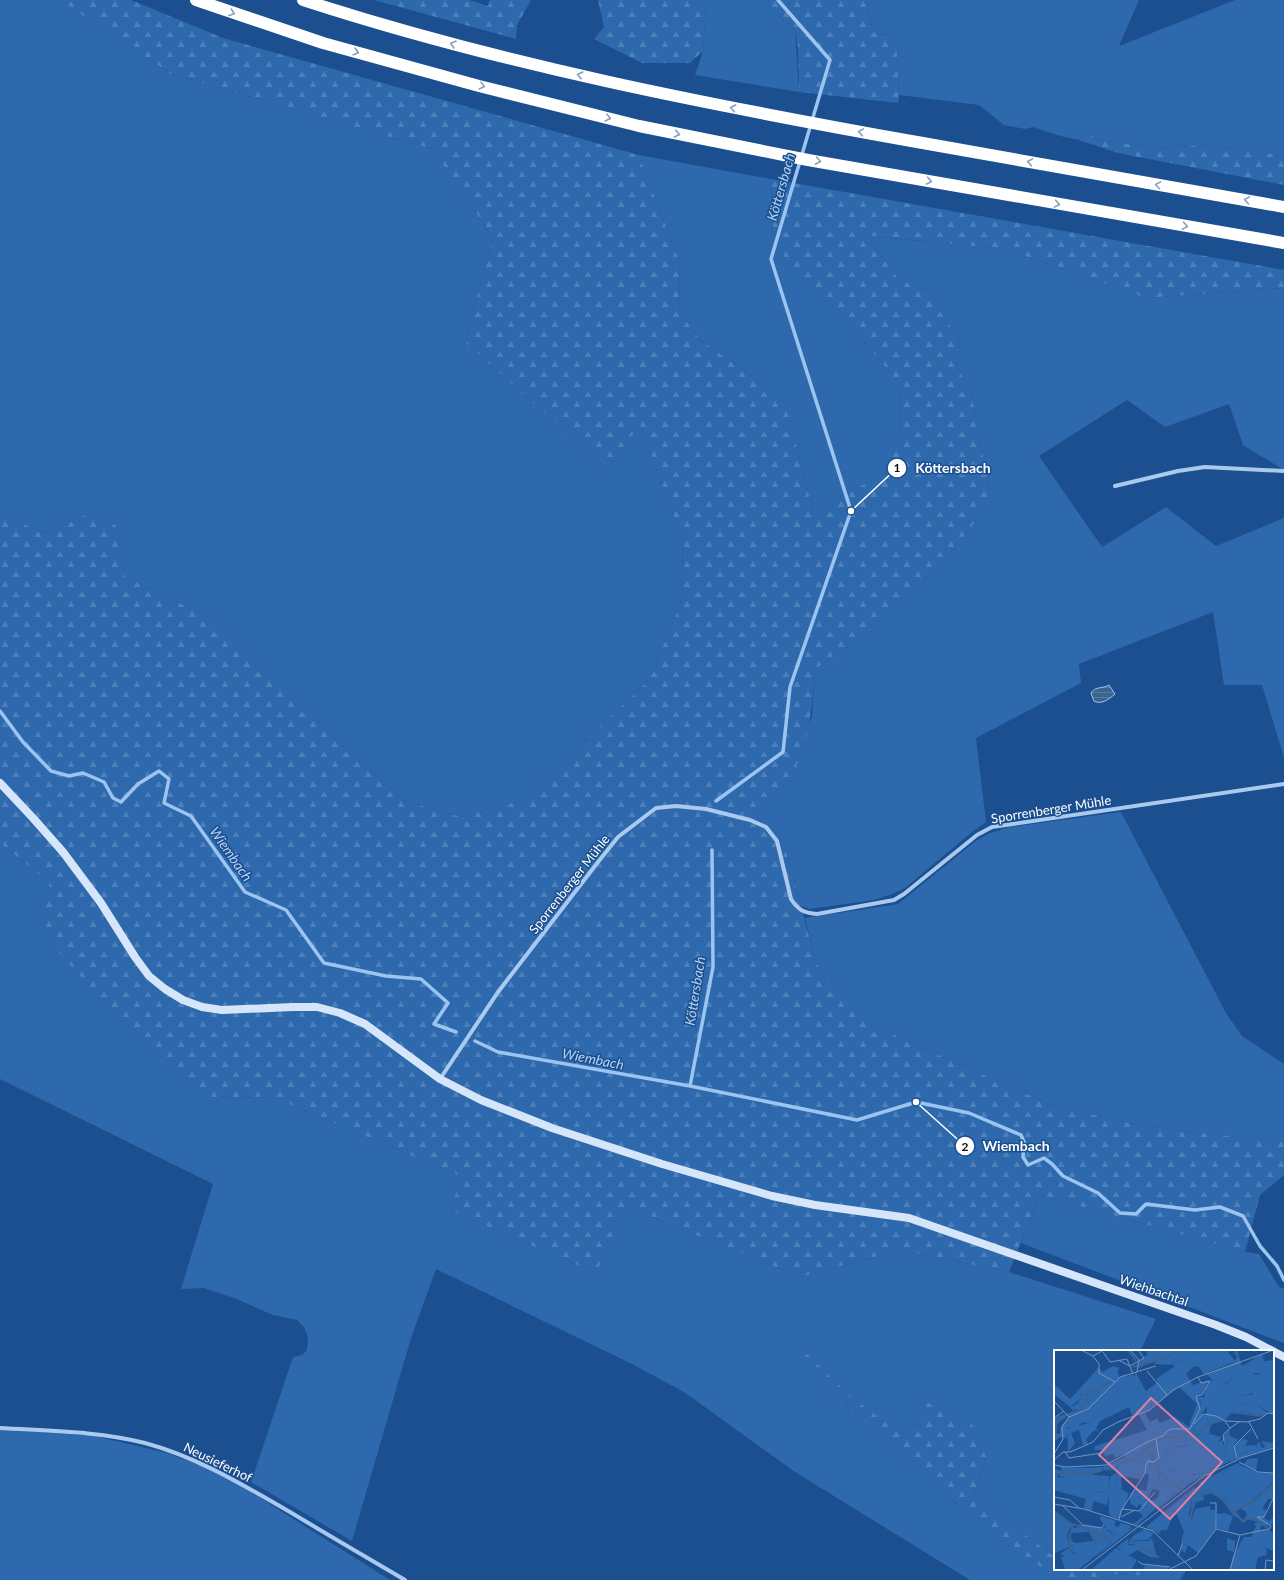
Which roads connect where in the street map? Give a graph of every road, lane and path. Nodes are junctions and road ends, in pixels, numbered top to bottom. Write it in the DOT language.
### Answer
graph roads {
  1 [pos="196,0"];
  2 [pos="303,0"];
  3 [pos="1284,207"];
  4 [pos="1284,244"];
  5 [pos="1284,471"];
  6 [pos="1115,486"];
  7 [pos="0,783"];
  8 [pos="1284,784"];
  9 [pos="440,1079"];
  10 [pos="1271,1350"];
  11 [pos="1274,1352"];
  12 [pos="1284,1357"];
  13 [pos="0,1428"];
  14 [pos="405,1580"];
  1 -- 4 [label="highway, one-way"];
  3 -- 2 [label="highway, one-way"];
  5 -- 6 [label="street"];
  7 -- 9 [label="main road, Wiehbachtal"];
  8 -- 9 [label="street, Sporrenberger Mühle"];
  9 -- 10 [label="main road, Wiehbachtal"];
  11 -- 12 [label="main road, Wiehbachtal"];
  13 -- 14 [label="street, Neusieferhof"];
}
